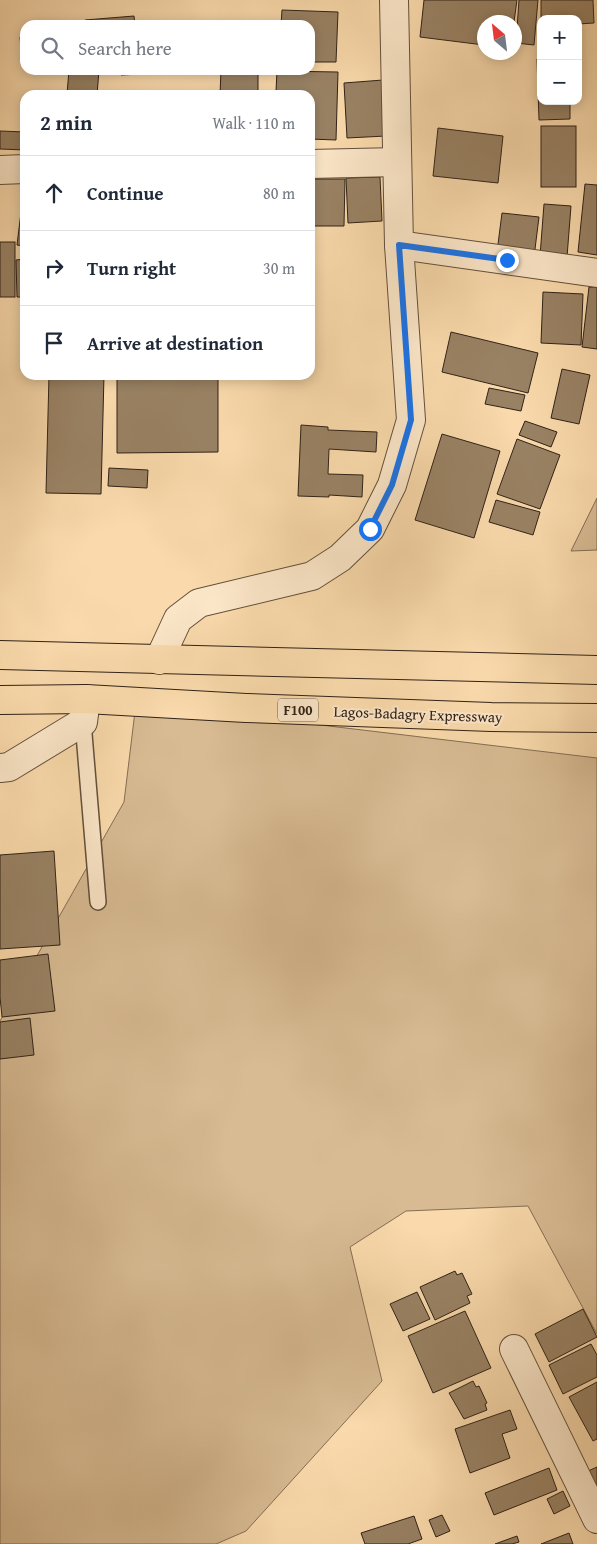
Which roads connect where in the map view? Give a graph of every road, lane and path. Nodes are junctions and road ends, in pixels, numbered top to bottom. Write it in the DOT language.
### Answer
graph roads {
  1 [pos="394,0"];
  2 [pos="396,162"];
  3 [pos="315,164"];
  4 [pos="20,169"];
  5 [pos="0,170"];
  6 [pos="399,245"];
  7 [pos="597,272"];
  8 [pos="0,655"];
  9 [pos="159,660"];
  10 [pos="597,670"];
  11 [pos="0,700"];
  12 [pos="84,711"];
  13 [pos="597,718"];
  14 [pos="0,768"];
  15 [pos="98,902"];
  16 [pos="514,1349"];
  17 [pos="597,1519"];
  1 -- 2 [label="street"];
  2 -- 3 [label="street"];
  2 -- 6 [label="street"];
  4 -- 5 [label="street"];
  6 -- 7 [label="street"];
  6 -- 9 [label="street"];
  8 -- 9 [label="highway"];
  9 -- 10 [label="highway"];
  11 -- 12 [label="highway, Lagos-Badagry Expressway / F100"];
  12 -- 13 [label="highway, Lagos-Badagry Expressway / F100"];
  12 -- 14 [label="street"];
  12 -- 15 [label="lane"];
  16 -- 17 [label="street"];
}
